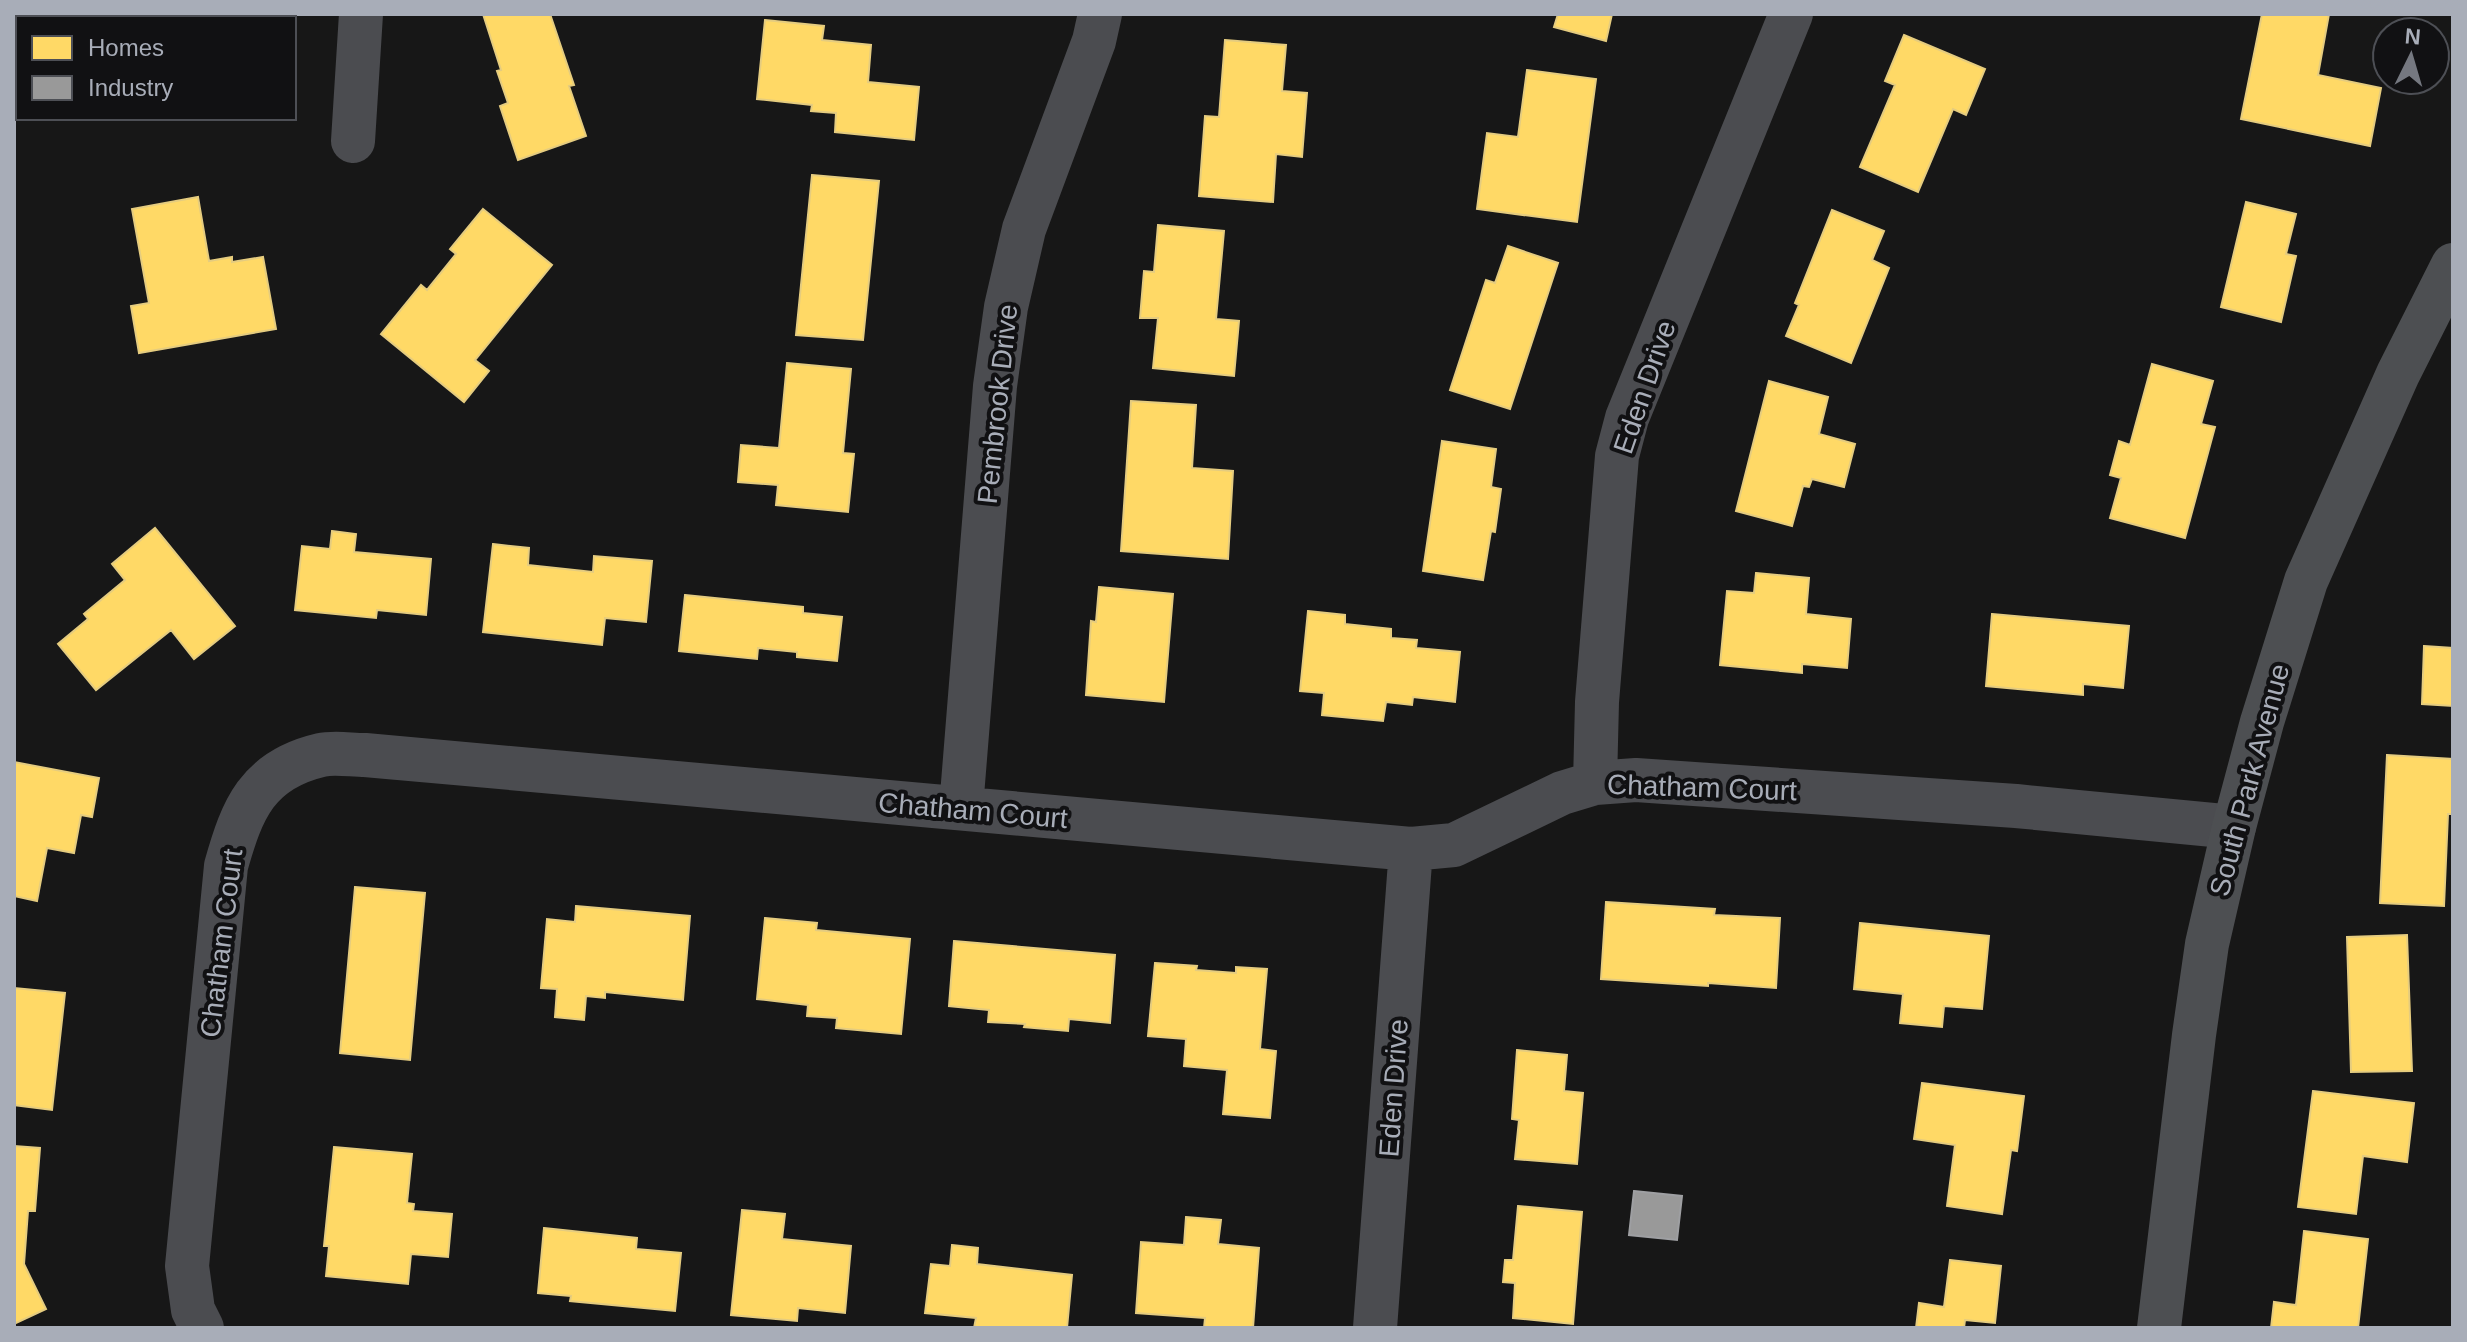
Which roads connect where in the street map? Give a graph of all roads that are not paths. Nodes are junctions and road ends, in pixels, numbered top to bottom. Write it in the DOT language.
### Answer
graph roads {
  1 [pos="361,14"];
  2 [pos="1100,14"];
  3 [pos="1791,14"];
  4 [pos="353,141"];
  5 [pos="2453,265"];
  6 [pos="1595,783"];
  7 [pos="961,808"];
  8 [pos="2234,827"];
  9 [pos="1411,849"];
  10 [pos="202,1328"];
  11 [pos="1375,1328"];
  12 [pos="2159,1328"];
  1 -- 4 [label="street"];
  2 -- 7 [label="street, Pembrook Drive"];
  3 -- 6 [label="street, Eden Drive"];
  5 -- 8 [label="main road, South Park Avenue"];
  6 -- 8 [label="street, Chatham Court"];
  6 -- 9 [label="street, Chatham Court"];
  7 -- 9 [label="street, Chatham Court"];
  7 -- 10 [label="street, Chatham Court"];
  8 -- 12 [label="main road, South Park Avenue"];
  9 -- 11 [label="street, Eden Drive"];
}
